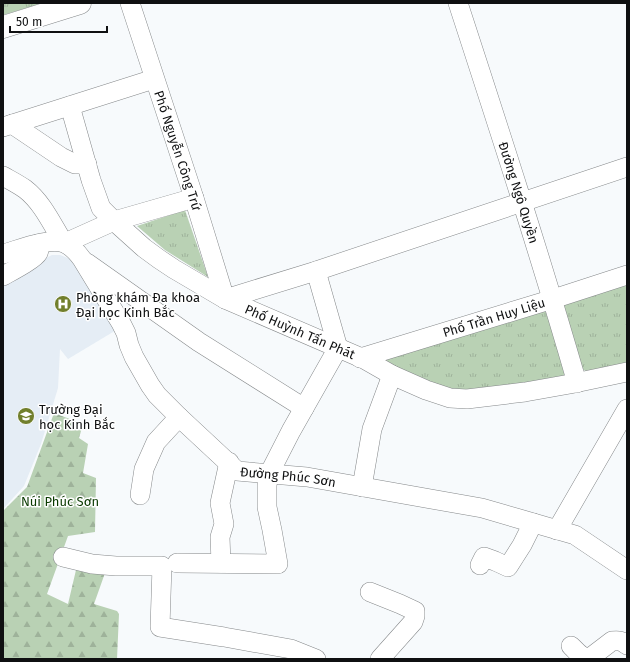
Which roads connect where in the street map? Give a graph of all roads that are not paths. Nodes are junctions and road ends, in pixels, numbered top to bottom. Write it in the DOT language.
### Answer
graph roads {
  1 [pos="80,3"];
  2 [pos="130,3"];
  3 [pos="458,3"];
  4 [pos="3,27"];
  5 [pos="154,79"];
  6 [pos="70,106"];
  7 [pos="8,125"];
  8 [pos="87,164"];
  9 [pos="627,167"];
  10 [pos="3,176"];
  11 [pos="194,198"];
  12 [pos="522,202"];
  13 [pos="114,221"];
  14 [pos="64,243"];
  15 [pos="38,244"];
  16 [pos="3,254"];
  17 [pos="82,259"];
  18 [pos="316,271"];
  19 [pos="627,275"];
  20 [pos="3,276"];
  21 [pos="225,299"];
  22 [pos="553,299"];
  23 [pos="338,348"];
  24 [pos="360,358"];
  25 [pos="626,372"];
  26 [pos="392,374"];
  27 [pos="577,383"];
  28 [pos="304,408"];
  29 [pos="627,409"];
  30 [pos="179,417"];
  31 [pos="229,462"];
  32 [pos="269,474"];
  33 [pos="362,487"];
  34 [pos="140,495"];
  35 [pos="533,523"];
  36 [pos="557,530"];
  37 [pos="63,558"];
  38 [pos="177,563"];
  39 [pos="221,563"];
  40 [pos="480,565"];
  41 [pos="627,570"];
  42 [pos="370,592"];
  43 [pos="627,645"];
  44 [pos="571,646"];
  45 [pos="316,659"];
  46 [pos="380,659"];
  1 -- 4 [label="main road"];
  2 -- 5 [label="street, Phố Nguyễn Công Trứ"];
  3 -- 12 [label="street, Đường Ngô Quyền"];
  5 -- 6 [label="street"];
  5 -- 11 [label="street, Phố Nguyễn Công Trứ"];
  6 -- 7 [label="street"];
  6 -- 8 [label="street, Phố Huỳnh Tấn Phát"];
  7 -- 8 [label="street"];
  8 -- 13 [label="street, Phố Huỳnh Tấn Phát"];
  9 -- 12 [label="street"];
  10 -- 14 [label="street, Đường Phúc Sơn"];
  11 -- 13 [label="street"];
  11 -- 21 [label="street, Phố Nguyễn Công Trứ"];
  12 -- 18 [label="street"];
  12 -- 22 [label="street, Đường Ngô Quyền"];
  13 -- 14 [label="street"];
  13 -- 21 [label="street, Phố Huỳnh Tấn Phát"];
  14 -- 15 [label="street"];
  14 -- 17 [label="street, Đường Phúc Sơn"];
  15 -- 16 [label="street"];
  15 -- 20 [label="street"];
  17 -- 28 [label="street"];
  17 -- 30 [label="street, Đường Phúc Sơn"];
  18 -- 21 [label="street"];
  18 -- 23 [label="street"];
  19 -- 22 [label="street, Phố Trần Huy Liệu"];
  21 -- 23 [label="street, Phố Huỳnh Tấn Phát"];
  22 -- 24 [label="street, Phố Trần Huy Liệu"];
  22 -- 27 [label="street, Đường Ngô Quyền"];
  23 -- 24 [label="street, Phố Huỳnh Tấn Phát"];
  23 -- 28 [label="street"];
  24 -- 26 [label="street, Phố Huỳnh Tấn Phát"];
  25 -- 27 [label="street, Phố Huỳnh Tấn Phát"];
  26 -- 27 [label="street, Phố Huỳnh Tấn Phát"];
  26 -- 33 [label="street"];
  28 -- 32 [label="street"];
  29 -- 36 [label="street"];
  30 -- 31 [label="street, Đường Phúc Sơn"];
  30 -- 34 [label="street"];
  31 -- 32 [label="street, Đường Phúc Sơn"];
  31 -- 39 [label="street"];
  32 -- 33 [label="street, Đường Phúc Sơn"];
  32 -- 39 [label="street"];
  33 -- 35 [label="street, Đường Phúc Sơn"];
  35 -- 36 [label="street, Đường Phúc Sơn"];
  35 -- 40 [label="street"];
  36 -- 41 [label="street, Đường Phúc Sơn"];
  37 -- 45 [label="street"];
  38 -- 39 [label="street"];
  42 -- 46 [label="street"];
  43 -- 44 [label="street"];
}
